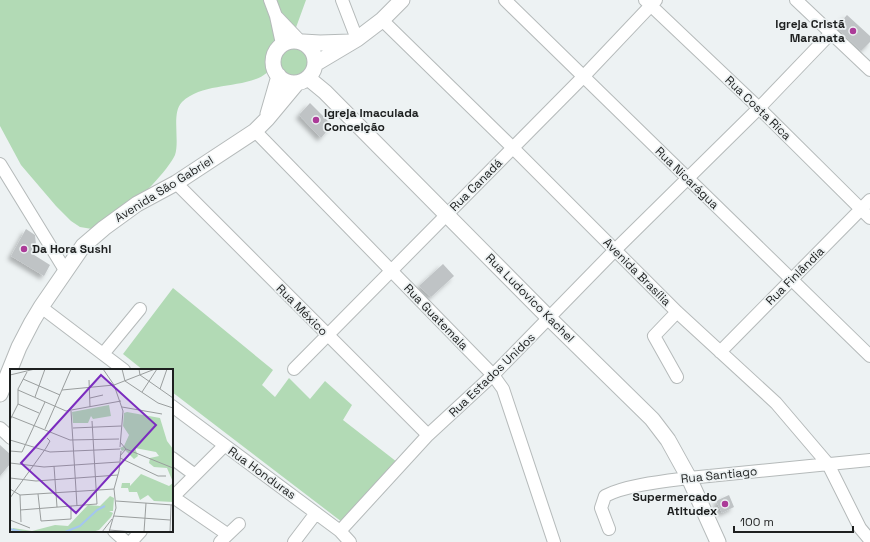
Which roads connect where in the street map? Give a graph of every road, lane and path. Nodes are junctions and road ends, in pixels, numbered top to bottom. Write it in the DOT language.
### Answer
graph roads {
  1 [pos="270,0"];
  2 [pos="342,0"];
  3 [pos="402,0"];
  4 [pos="505,0"];
  5 [pos="796,0"];
  6 [pos="650,2"];
  7 [pos="276,16"];
  8 [pos="382,20"];
  9 [pos="831,33"];
  10 [pos="354,40"];
  11 [pos="301,42"];
  12 [pos="282,44"];
  13 [pos="867,62"];
  14 [pos="315,64"];
  15 [pos="279,76"];
  16 [pos="583,77"];
  17 [pos="302,80"];
  18 [pos="759,108"];
  19 [pos="267,119"];
  20 [pos="255,131"];
  21 [pos="513,148"];
  22 [pos="0,164"];
  23 [pos="687,179"];
  24 [pos="176,183"];
  25 [pos="870,200"];
  26 [pos="861,209"];
  27 [pos="447,214"];
  28 [pos="870,218"];
  29 [pos="615,250"];
  30 [pos="66,270"];
  31 [pos="392,271"];
  32 [pos="791,280"];
  33 [pos="41,307"];
  34 [pos="140,309"];
  35 [pos="677,312"];
  36 [pos="549,318"];
  37 [pos="328,336"];
  38 [pos="720,352"];
  39 [pos="103,354"];
  40 [pos="870,356"];
  41 [pos="10,369"];
  42 [pos="10,369"];
  43 [pos="123,369"];
  44 [pos="294,369"];
  45 [pos="493,375"];
  46 [pos="676,377"];
  47 [pos="0,394"];
  48 [pos="173,407"];
  49 [pos="0,428"];
  50 [pos="428,436"];
  51 [pos="10,437"];
  52 [pos="224,446"];
  53 [pos="173,459"];
  54 [pos="870,460"];
  55 [pos="828,464"];
  56 [pos="195,475"];
  57 [pos="689,478"];
  58 [pos="174,494"];
  59 [pos="316,513"];
  60 [pos="239,524"];
  61 [pos="608,530"];
  62 [pos="340,531"];
  63 [pos="115,532"];
  64 [pos="140,532"];
  65 [pos="224,538"];
  66 [pos="870,540"];
  67 [pos="126,542"];
  68 [pos="131,542"];
  69 [pos="294,542"];
  70 [pos="350,542"];
  71 [pos="554,542"];
  72 [pos="718,542"];
  1 -- 7 [label="street"];
  2 -- 10 [label="street"];
  3 -- 8 [label="main road"];
  4 -- 16 [label="street, Rua Nicarágua"];
  5 -- 9 [label="street"];
  6 -- 16 [label="street, Rua Canadá"];
  6 -- 18 [label="street, Rua Costa Rica"];
  7 -- 11 [label="street"];
  7 -- 12 [label="street"];
  8 -- 10 [label="main road"];
  8 -- 21 [label="street, Avenida Brasília"];
  9 -- 13 [label="street"];
  9 -- 18 [label="street, Rua Estados Unidos"];
  10 -- 11 [label="main road"];
  10 -- 14 [label="main road"];
  11 -- 12 [label="main road"];
  11 -- 14 [label="main road"];
  12 -- 15 [label="main road"];
  14 -- 17 [label="main road"];
  15 -- 17 [label="main road"];
  15 -- 19 [label="main road, Avenida São Gabriel"];
  16 -- 21 [label="street, Rua Canadá"];
  16 -- 23 [label="street, Rua Nicarágua"];
  17 -- 19 [label="main road, Avenida São Gabriel"];
  17 -- 27 [label="main road, Rua Ludovico Kachel"];
  18 -- 23 [label="street, Rua Estados Unidos"];
  18 -- 26 [label="street, Rua Costa Rica"];
  19 -- 20 [label="main road, Avenida São Gabriel"];
  20 -- 24 [label="main road, Avenida São Gabriel"];
  20 -- 31 [label="street, Rua Guatemala"];
  21 -- 27 [label="street, Rua Canadá"];
  21 -- 29 [label="street, Avenida Brasília"];
  22 -- 30 [label="street"];
  23 -- 29 [label="street, Rua Estados Unidos"];
  23 -- 32 [label="street, Rua Nicarágua"];
  24 -- 30 [label="main road, Avenida São Gabriel"];
  24 -- 37 [label="street, Rua México"];
  25 -- 26 [label="street, Rua Finlândia"];
  26 -- 28 [label="street, Rua Costa Rica"];
  26 -- 32 [label="street, Rua Finlândia"];
  27 -- 31 [label="street, Rua Canadá"];
  27 -- 36 [label="main road, Rua Ludovico Kachel"];
  29 -- 35 [label="street, Avenida Brasília"];
  29 -- 36 [label="street, Rua Estados Unidos"];
  30 -- 33 [label="main road, Avenida São Gabriel"];
  31 -- 37 [label="street, Rua Canadá"];
  31 -- 45 [label="street, Rua Guatemala"];
  32 -- 38 [label="street, Rua Finlândia"];
  32 -- 40 [label="street, Rua Nicarágua"];
  33 -- 39 [label="street"];
  33 -- 41 [label="main road, Avenida São Gabriel"];
  34 -- 39 [label="street"];
  35 -- 38 [label="street, Avenida Brasília"];
  35 -- 46 [label="street"];
  36 -- 45 [label="street, Rua Estados Unidos"];
  36 -- 57 [label="main road, Rua Ludovico Kachel"];
  37 -- 44 [label="street, Rua Canadá"];
  37 -- 50 [label="street, Rua México"];
  38 -- 55 [label="street, Avenida Brasília"];
  39 -- 43 [label="street"];
  42 -- 47 [label="main road, Avenida São Gabriel"];
  45 -- 50 [label="street, Rua Estados Unidos"];
  45 -- 71 [label="street, Rua Guatemala"];
  48 -- 52 [label="street, Rua Honduras"];
  49 -- 51 [label="street"];
  50 -- 62 [label="street, Rua Estados Unidos"];
  52 -- 56 [label="street"];
  52 -- 59 [label="street, Rua Honduras"];
  53 -- 56 [label="street"];
  54 -- 55 [label="street, Rua Santiago"];
  55 -- 57 [label="street, Rua Santiago"];
  55 -- 66 [label="street, Avenida Brasília"];
  56 -- 58 [label="street"];
  57 -- 61 [label="street, Rua Santiago"];
  57 -- 72 [label="main road, Rua Ludovico Kachel"];
  58 -- 65 [label="street"];
  59 -- 62 [label="street, Rua Honduras"];
  59 -- 69 [label="street"];
  60 -- 65 [label="street"];
  62 -- 70 [label="street, Rua Honduras"];
  63 -- 67 [label="street"];
  64 -- 68 [label="street"];
}
